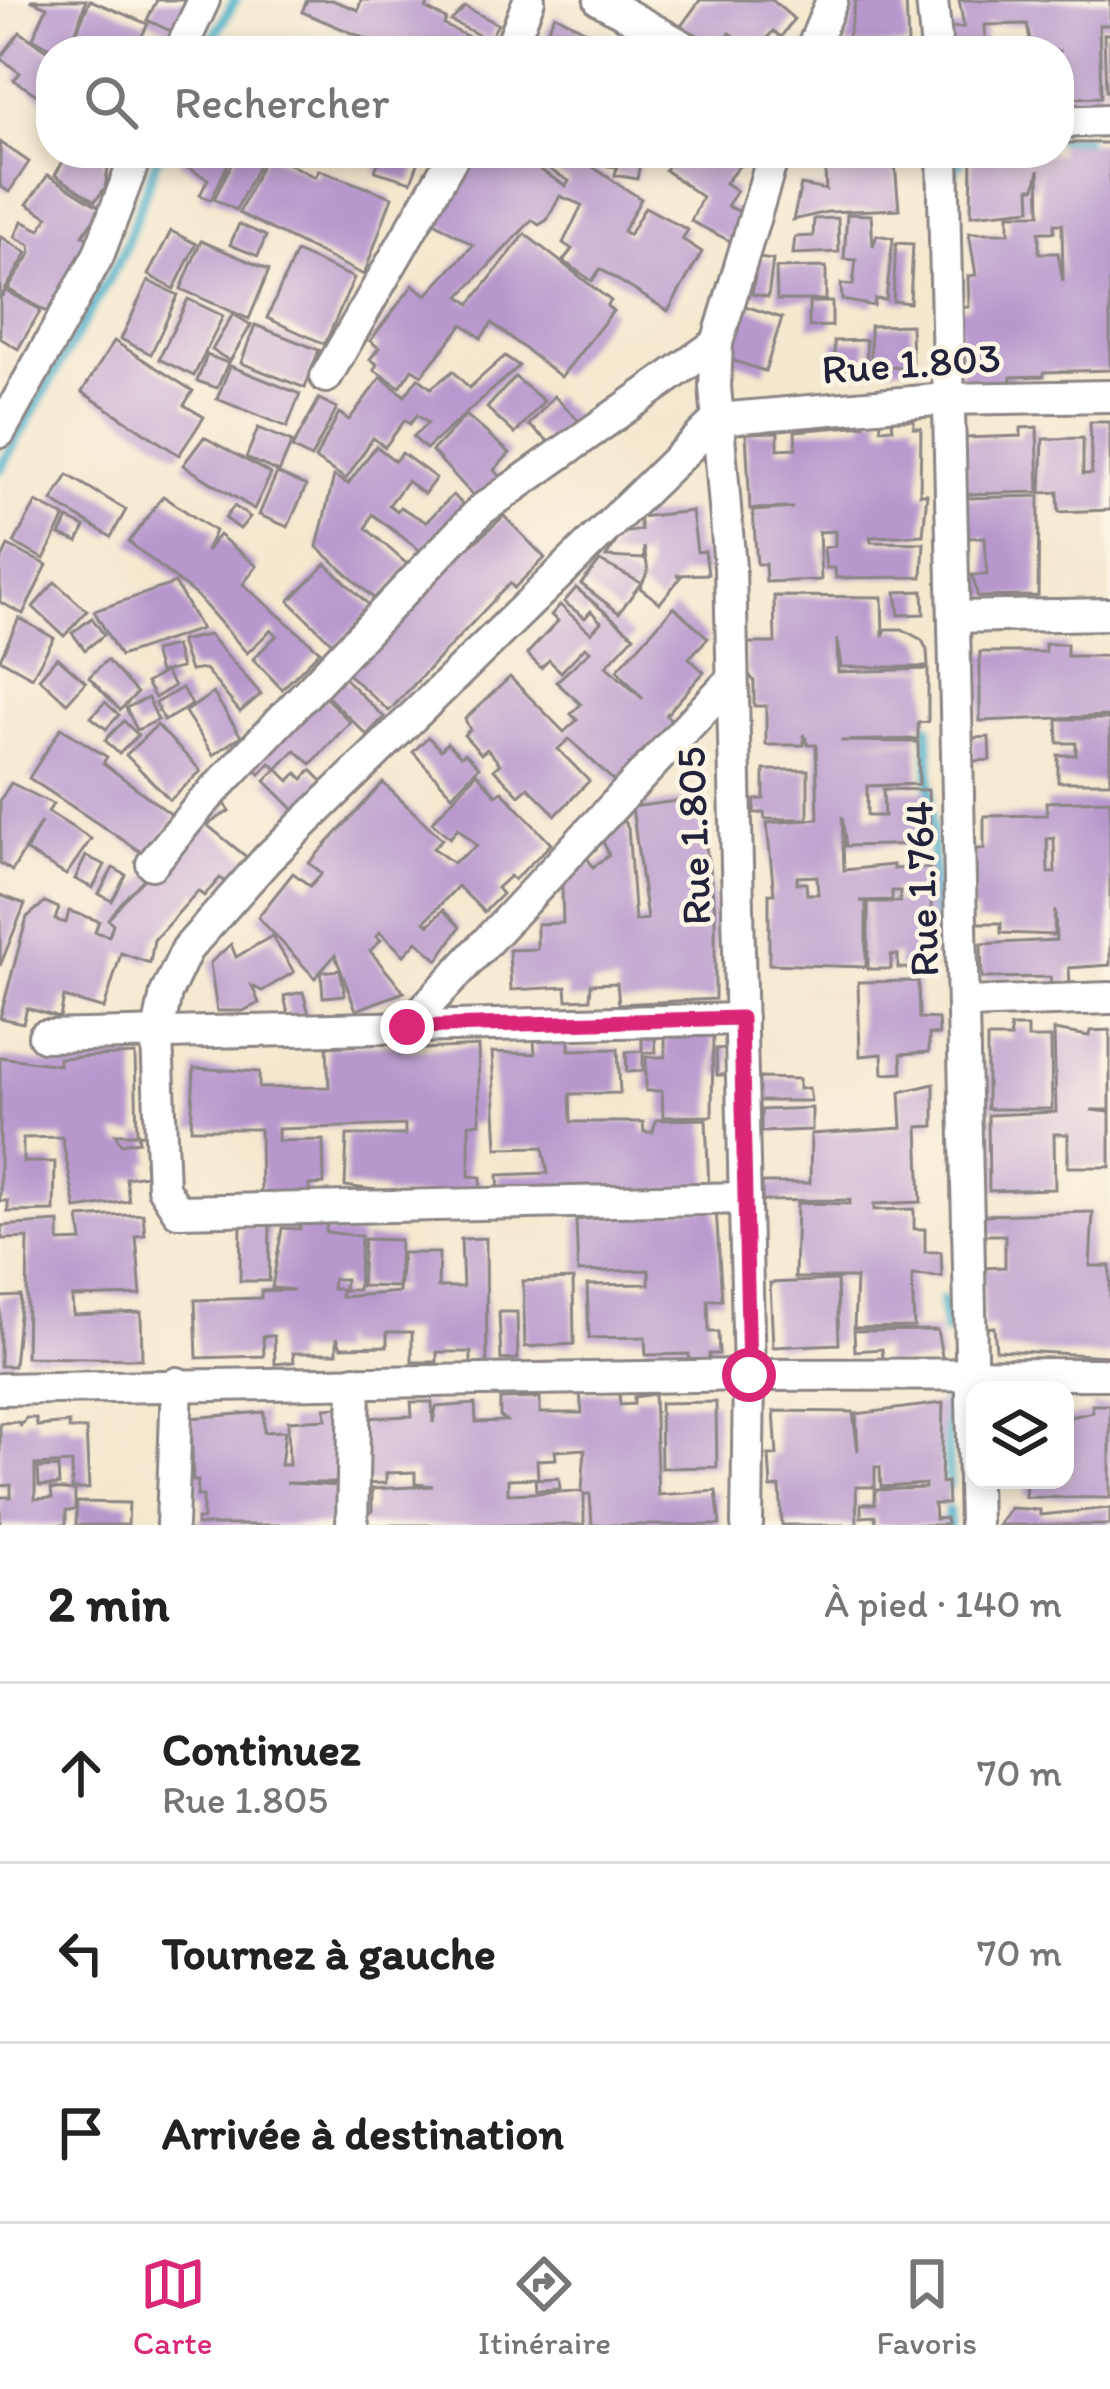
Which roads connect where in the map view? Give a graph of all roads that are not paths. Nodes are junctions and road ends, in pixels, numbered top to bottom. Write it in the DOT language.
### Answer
graph roads {
  1 [pos="204,0"];
  2 [pos="530,0"];
  3 [pos="600,0"];
  4 [pos="832,0"];
  5 [pos="932,0"];
  6 [pos="187,36"];
  7 [pos="514,36"];
  8 [pos="665,36"];
  9 [pos="817,36"];
  10 [pos="936,36"];
  11 [pos="1110,120"];
  12 [pos="1074,121"];
  13 [pos="131,168"];
  14 [pos="446,168"];
  15 [pos="770,168"];
  16 [pos="943,168"];
  17 [pos="717,343"];
  18 [pos="326,377"];
  19 [pos="1110,396"];
  20 [pos="946,399"];
  21 [pos="718,419"];
  22 [pos="0,432"];
  23 [pos="1110,614"];
  24 [pos="956,617"];
  25 [pos="731,680"];
  26 [pos="152,863"];
  27 [pos="1110,998"];
  28 [pos="966,1003"];
  29 [pos="741,1018"];
  30 [pos="407,1027"];
  31 [pos="44,1036"];
  32 [pos="157,1037"];
  33 [pos="745,1198"];
  34 [pos="1110,1374"];
  35 [pos="749,1375"];
  36 [pos="972,1378"];
  37 [pos="356,1381"];
  38 [pos="177,1383"];
  39 [pos="0,1390"];
  40 [pos="172,1525"];
  41 [pos="352,1525"];
  42 [pos="747,1525"];
  43 [pos="976,1525"];
  1 -- 6 [label="street"];
  2 -- 7 [label="street"];
  3 -- 8 [label="street"];
  4 -- 9 [label="street"];
  5 -- 10 [label="street"];
  11 -- 12 [label="street"];
  13 -- 22 [label="street"];
  14 -- 18 [label="street"];
  15 -- 17 [label="street, Rue 1.805"];
  16 -- 20 [label="street, Rue 1.764"];
  17 -- 21 [label="street, Rue 1.805"];
  17 -- 26 [label="street"];
  19 -- 20 [label="street, Rue 1.803"];
  20 -- 21 [label="street, Rue 1.803"];
  20 -- 24 [label="street, Rue 1.764"];
  21 -- 25 [label="street, Rue 1.805"];
  21 -- 32 [label="street"];
  23 -- 24 [label="street"];
  24 -- 28 [label="street, Rue 1.764"];
  25 -- 29 [label="street, Rue 1.805"];
  25 -- 30 [label="street"];
  27 -- 28 [label="street"];
  28 -- 36 [label="street, Rue 1.764"];
  29 -- 30 [label="street"];
  29 -- 33 [label="street, Rue 1.805"];
  30 -- 32 [label="street"];
  31 -- 32 [label="street"];
  32 -- 33 [label="street"];
  33 -- 35 [label="street, Rue 1.805"];
  34 -- 36 [label="street"];
  35 -- 36 [label="street"];
  35 -- 37 [label="street"];
  35 -- 42 [label="street, Rue 1.805"];
  36 -- 43 [label="street, Rue 1.764"];
  37 -- 38 [label="street"];
  37 -- 41 [label="street"];
  38 -- 39 [label="street"];
  38 -- 40 [label="street"];
}
